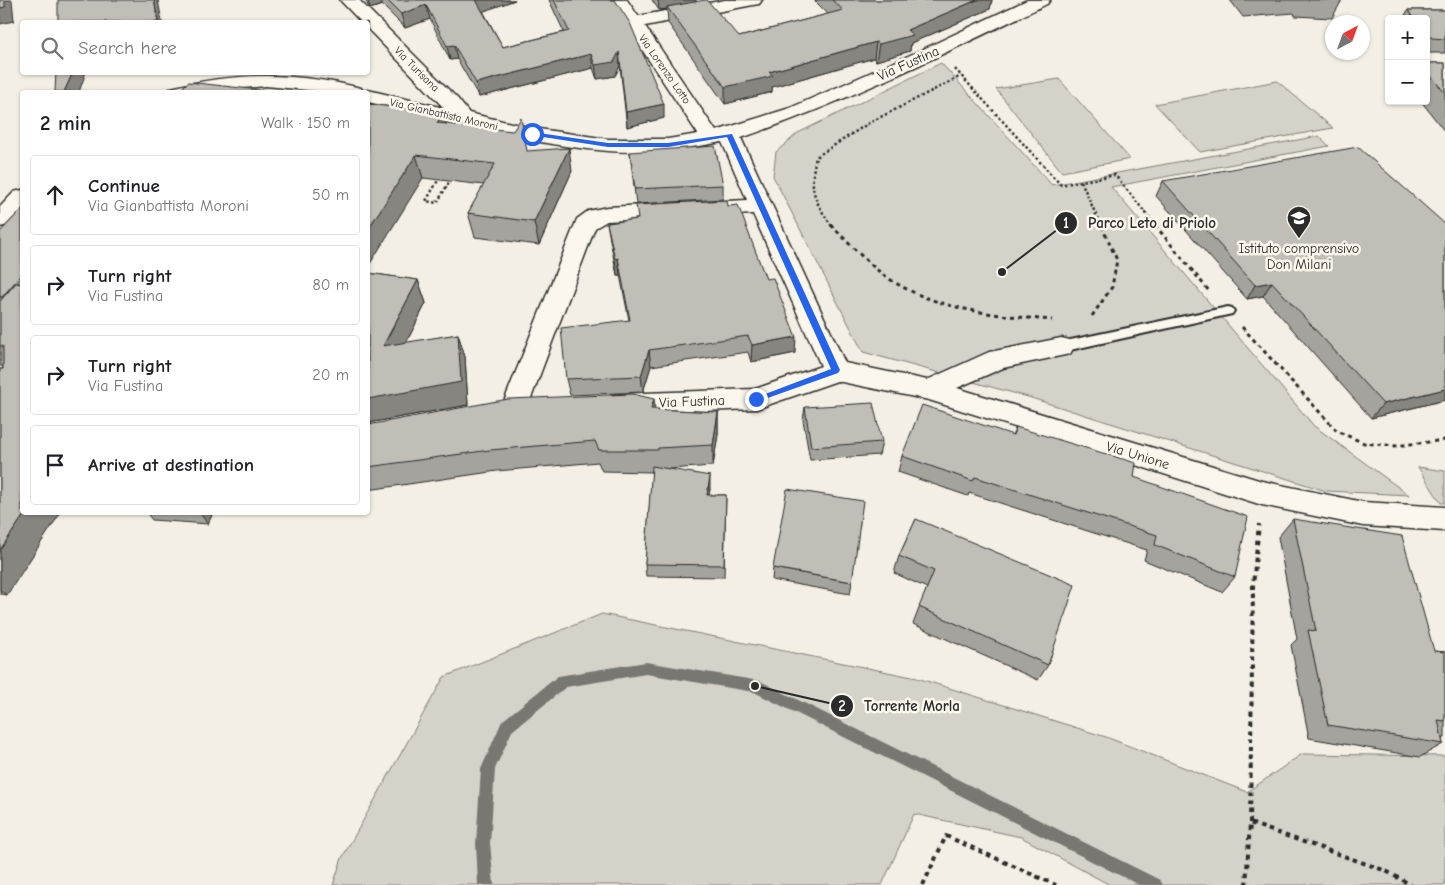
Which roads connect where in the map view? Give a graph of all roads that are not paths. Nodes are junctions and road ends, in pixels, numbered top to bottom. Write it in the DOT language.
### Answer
graph roads {
  1 [pos="349,0"];
  2 [pos="618,0"];
  3 [pos="753,0"];
  4 [pos="1041,0"];
  5 [pos="369,20"];
  6 [pos="370,21"];
  7 [pos="632,23"];
  8 [pos="185,90"];
  9 [pos="344,90"];
  10 [pos="370,96"];
  11 [pos="462,118"];
  12 [pos="720,137"];
  13 [pos="20,199"];
  14 [pos="762,206"];
  15 [pos="0,220"];
  16 [pos="1228,312"];
  17 [pos="1061,347"];
  18 [pos="836,370"];
  19 [pos="930,390"];
  20 [pos="594,405"];
  21 [pos="544,408"];
  22 [pos="1445,519"];
  1 -- 5 [label="street, Via Turisana"];
  2 -- 7 [label="street, Via Lorenzo Lotto"];
  3 -- 7 [label="street"];
  4 -- 12 [label="street, Via Fustina"];
  6 -- 11 [label="street, Via Turisana"];
  7 -- 12 [label="street, Via Lorenzo Lotto"];
  8 -- 9 [label="street"];
  10 -- 11 [label="street, Via Gianbattista Moroni"];
  11 -- 12 [label="street, Via Gianbattista Moroni"];
  12 -- 14 [label="street"];
  13 -- 15 [label="street"];
  14 -- 18 [label="street"];
  14 -- 21 [label="street"];
  16 -- 17 [label="lane"];
  17 -- 19 [label="street"];
  18 -- 19 [label="street, Via Unione"];
  18 -- 20 [label="street, Via Fustina"];
  19 -- 22 [label="street, Via Unione"];
}
